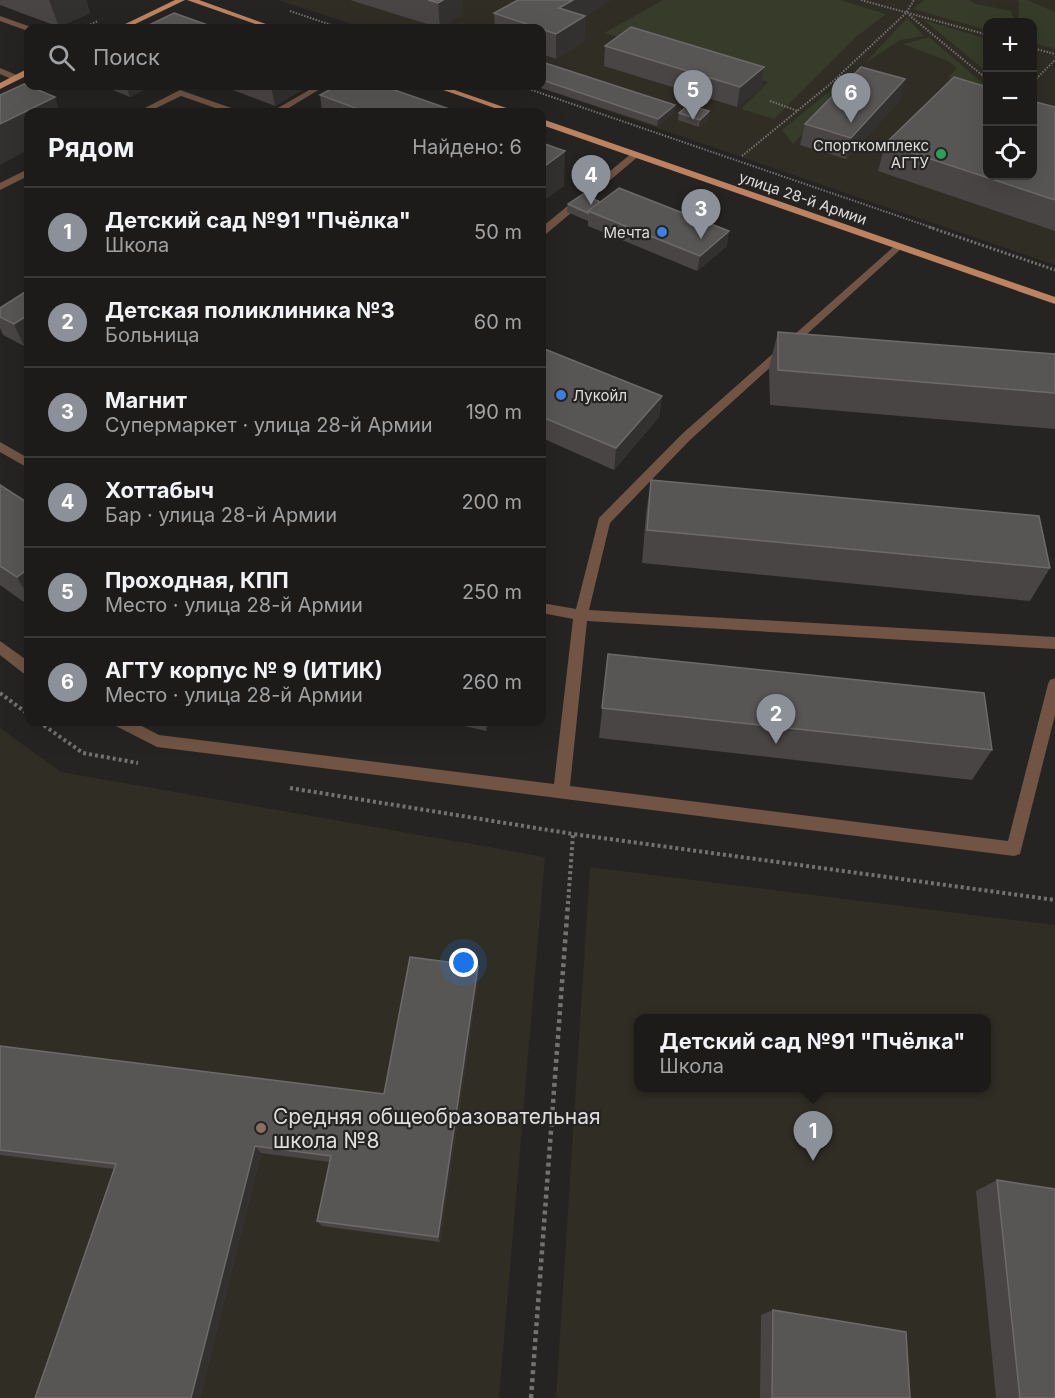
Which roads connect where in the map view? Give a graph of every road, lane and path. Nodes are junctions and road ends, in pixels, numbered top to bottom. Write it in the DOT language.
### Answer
graph roads {
  1 [pos="181,0"];
  2 [pos="191,0"];
  3 [pos="861,0"];
  4 [pos="914,0"];
  5 [pos="288,11"];
  6 [pos="906,13"];
  7 [pos="0,18"];
  8 [pos="130,24"];
  9 [pos="261,24"];
  10 [pos="328,24"];
  11 [pos="24,27"];
  12 [pos="983,34"];
  13 [pos="1037,49"];
  14 [pos="1055,54"];
  15 [pos="1055,60"];
  16 [pos="0,72"];
  17 [pos="24,74"];
  18 [pos="983,77"];
  19 [pos="16,78"];
  20 [pos="1037,78"];
  21 [pos="0,86"];
  22 [pos="314,90"];
  23 [pos="448,90"];
  24 [pos="532,90"];
  25 [pos="770,101"];
  26 [pos="150,108"];
  27 [pos="223,108"];
  28 [pos="283,108"];
  29 [pos="501,108"];
  30 [pos="798,111"];
  31 [pos="546,123"];
  32 [pos="635,155"];
  33 [pos="742,156"];
  34 [pos="24,174"];
  35 [pos="0,187"];
  36 [pos="546,228"];
  37 [pos="898,246"];
  38 [pos="1055,270"];
  39 [pos="1055,301"];
  40 [pos="0,446"];
  41 [pos="24,461"];
  42 [pos="546,609"];
  43 [pos="581,615"];
  44 [pos="1055,643"];
  45 [pos="0,647"];
  46 [pos="24,666"];
  47 [pos="1055,684"];
  48 [pos="0,693"];
  49 [pos="24,711"];
  50 [pos="129,726"];
  51 [pos="561,793"];
  52 [pos="551,831"];
  53 [pos="573,834"];
  54 [pos="1055,900"];
  55 [pos="531,1398"];
  1 -- 8 [label="main road"];
  2 -- 9 [label="main road"];
  3 -- 6 [label="path"];
  4 -- 6 [label="path"];
  5 -- 10 [label="path"];
  6 -- 12 [label="path"];
  6 -- 18 [label="path"];
  6 -- 30 [label="path"];
  7 -- 11 [label="lane"];
  13 -- 14 [label="path"];
  15 -- 20 [label="path"];
  16 -- 19 [label="lane"];
  17 -- 19 [label="main road"];
  19 -- 21 [label="main road"];
  22 -- 28 [label="lane"];
  23 -- 29 [label="main road"];
  24 -- 38 [label="path"];
  25 -- 30 [label="path"];
  26 -- 27 [label="lane"];
  30 -- 33 [label="path"];
  31 -- 32 [label="main road, улица 28-й Армии"];
  32 -- 36 [label="lane"];
  32 -- 37 [label="main road, улица 28-й Армии"];
  34 -- 35 [label="lane"];
  37 -- 39 [label="main road, улица 28-й Армии"];
  37 -- 43 [label="lane"];
  40 -- 41 [label="lane"];
  42 -- 43 [label="lane"];
  43 -- 44 [label="lane"];
  43 -- 51 [label="lane"];
  45 -- 46 [label="lane"];
  47 -- 51 [label="lane"];
  48 -- 49 [label="path"];
  50 -- 51 [label="lane"];
  52 -- 53 [label="path"];
  53 -- 54 [label="path"];
  53 -- 55 [label="path"];
}
